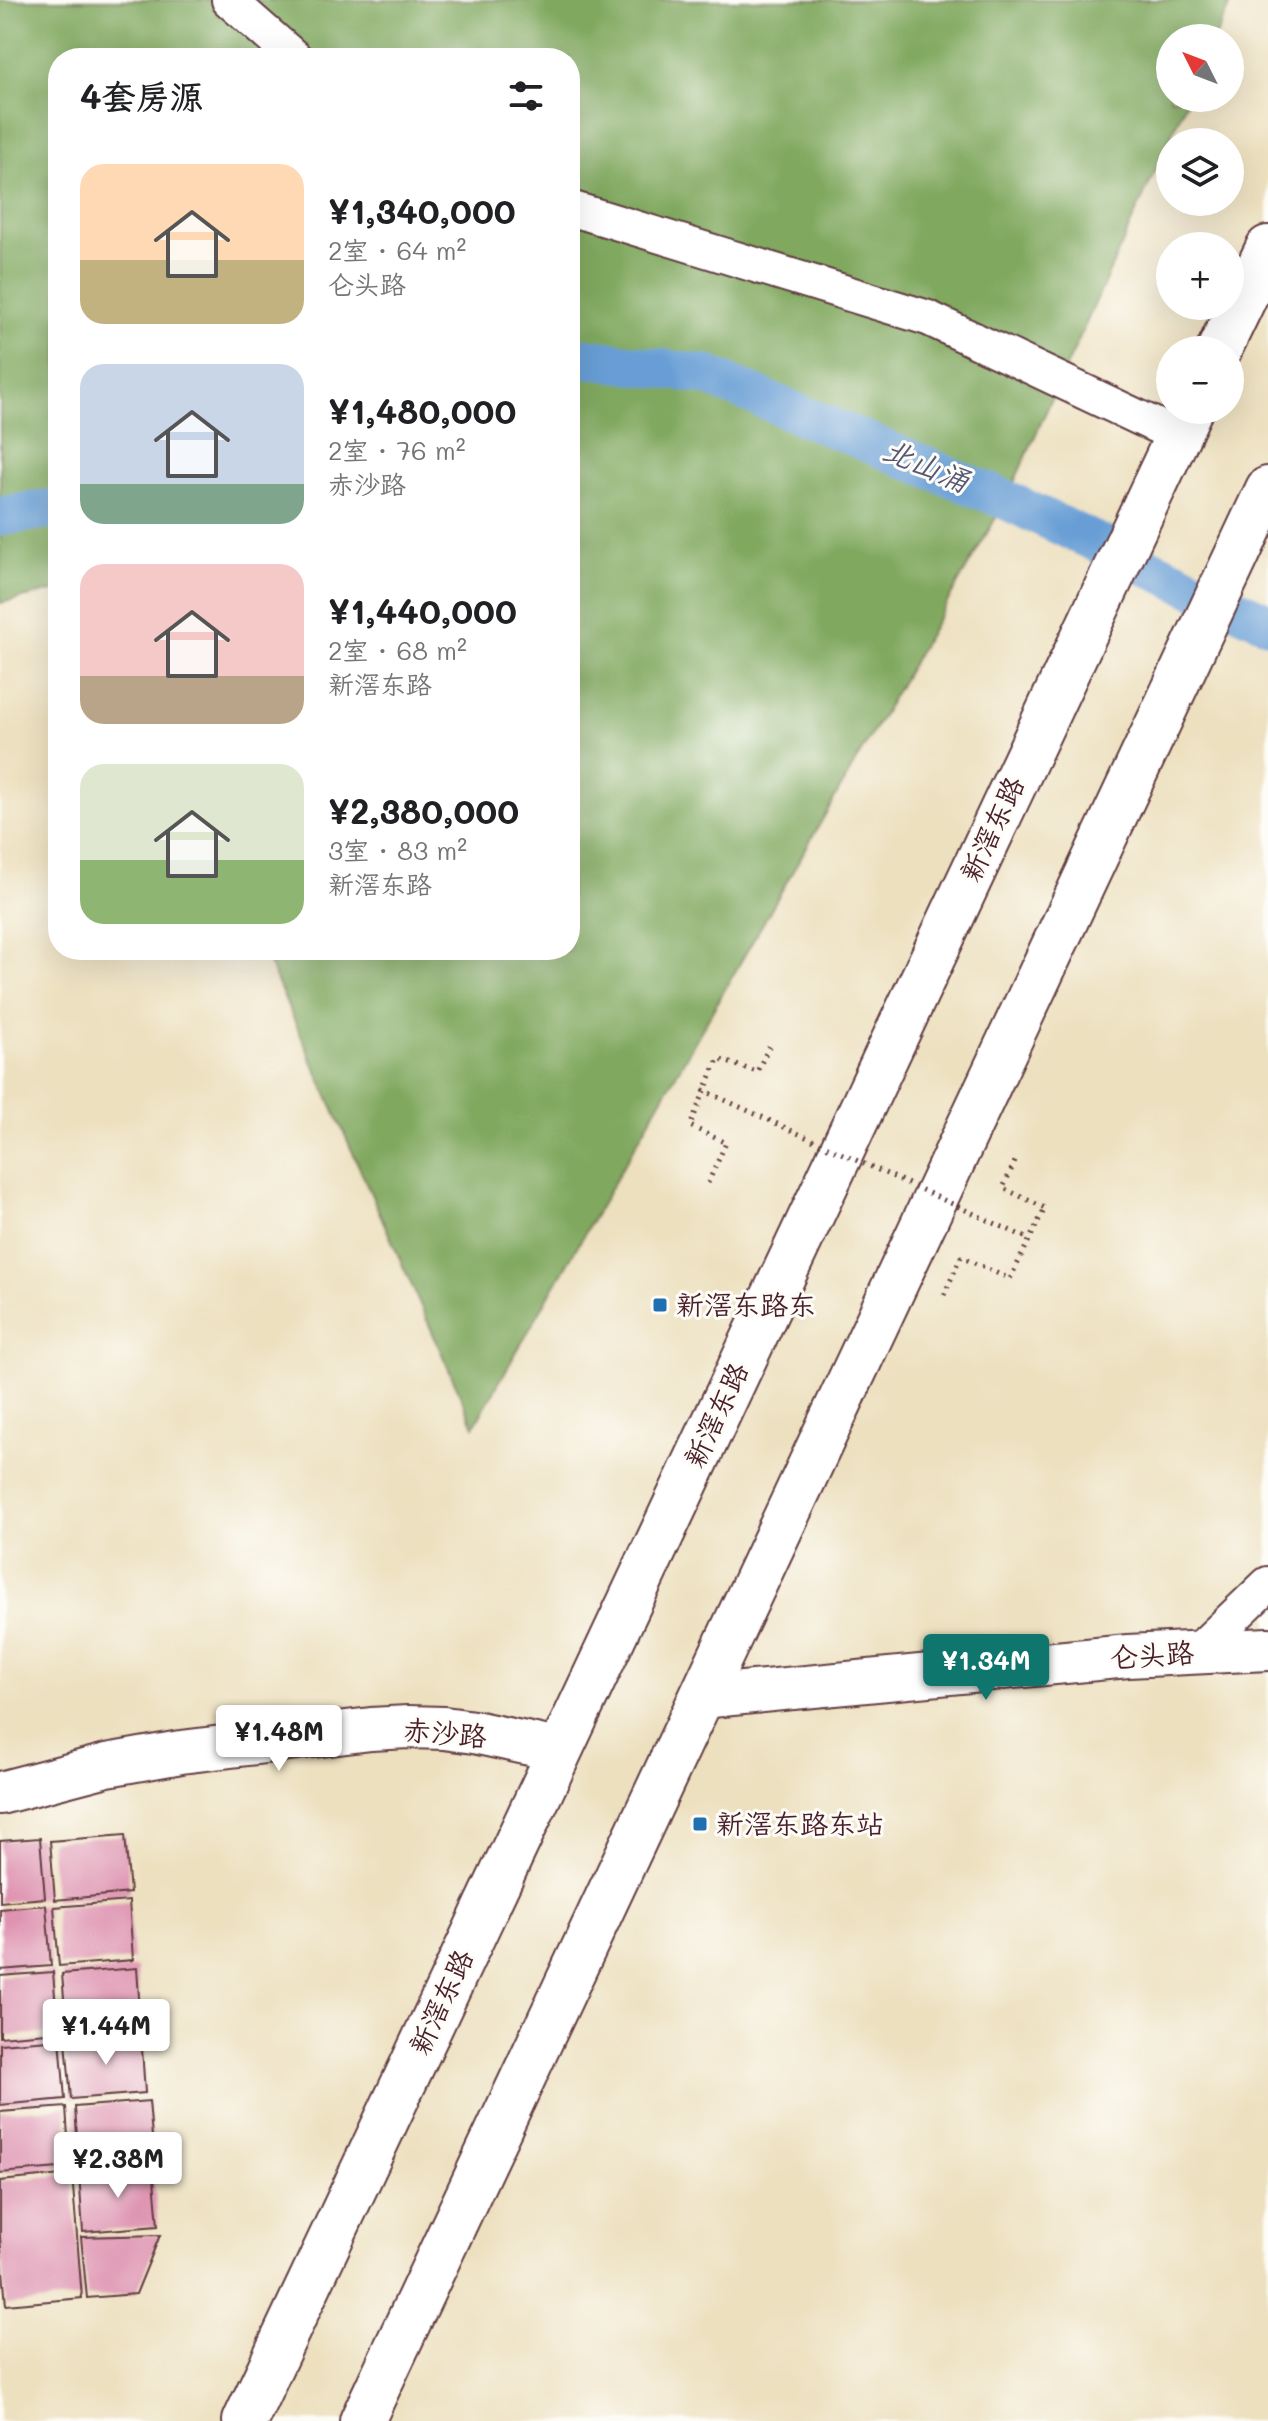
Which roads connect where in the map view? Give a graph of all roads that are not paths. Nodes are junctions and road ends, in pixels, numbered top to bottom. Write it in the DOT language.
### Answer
graph roads {
  1 [pos="229,0"];
  2 [pos="284,48"];
  3 [pos="580,211"];
  4 [pos="1268,248"];
  5 [pos="1226,336"];
  6 [pos="1156,412"];
  7 [pos="1184,424"];
  8 [pos="1268,489"];
  9 [pos="1268,1584"];
  10 [pos="1268,1649"];
  11 [pos="1197,1652"];
  12 [pos="701,1697"];
  13 [pos="558,1750"];
  14 [pos="0,1793"];
  15 [pos="245,2421"];
  16 [pos="362,2421"];
  1 -- 2 [label="street"];
  3 -- 6 [label="street"];
  4 -- 5 [label="highway"];
  7 -- 13 [label="highway, 新滘东路"];
  8 -- 12 [label="highway"];
  9 -- 11 [label="street"];
  10 -- 11 [label="street, 仑头路"];
  11 -- 12 [label="street, 仑头路"];
  12 -- 16 [label="highway"];
  13 -- 14 [label="street, 赤沙路"];
  13 -- 15 [label="highway, 新滘东路"];
}
